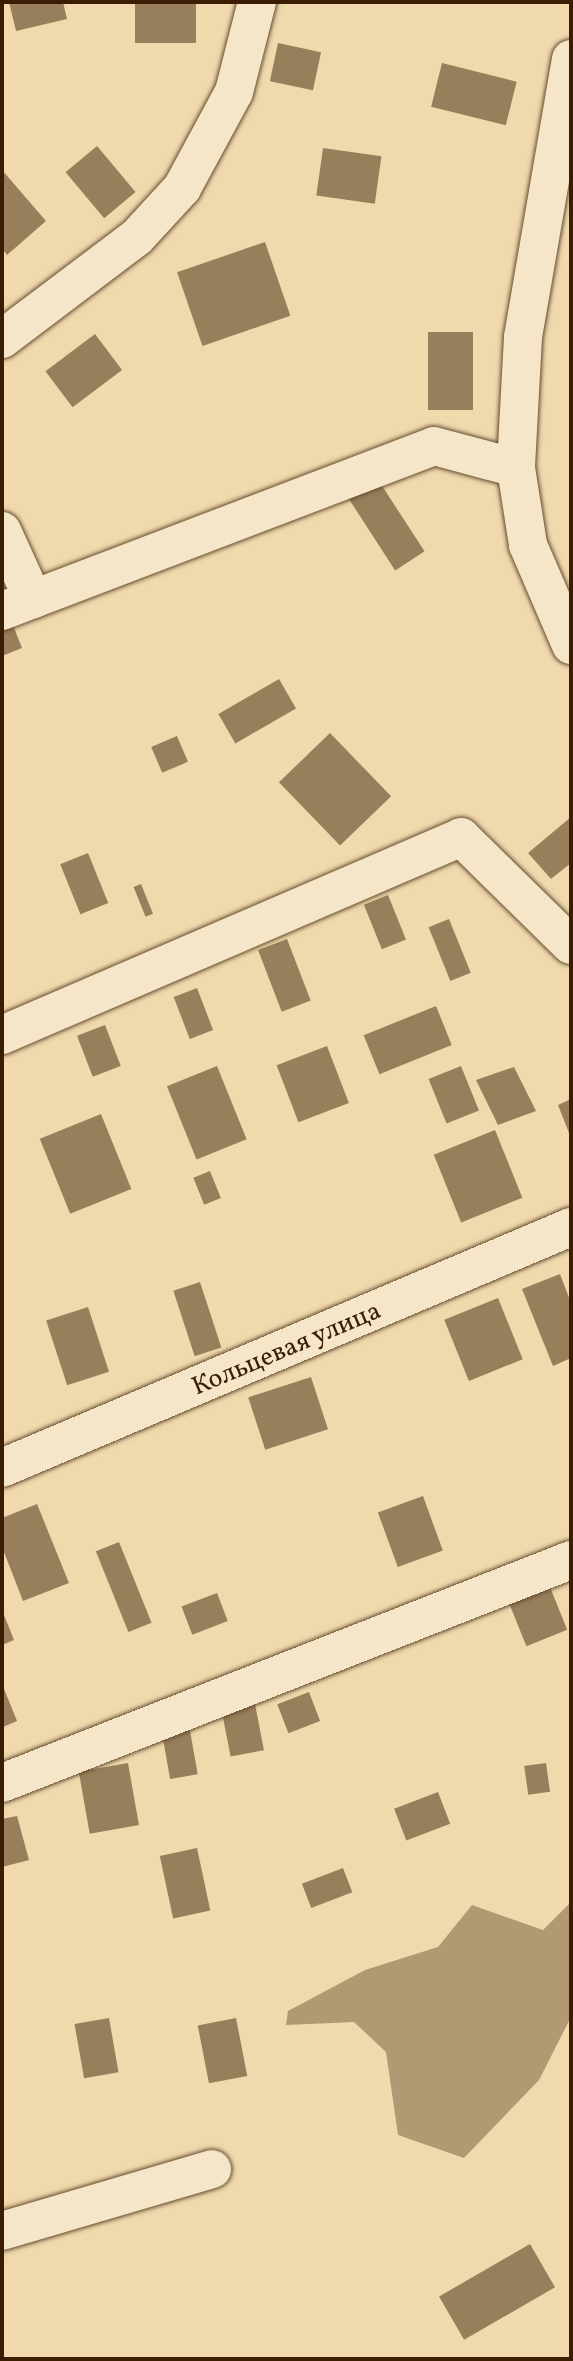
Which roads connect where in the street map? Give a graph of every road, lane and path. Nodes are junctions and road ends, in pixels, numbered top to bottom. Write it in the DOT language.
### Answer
graph roads {
  1 [pos="257,2"];
  2 [pos="571,59"];
  3 [pos="2,339"];
  4 [pos="516,468"];
  5 [pos="2,531"];
  6 [pos="17,605"];
  7 [pos="571,645"];
  8 [pos="571,945"];
  9 [pos="2,1035"];
  10 [pos="571,1227"];
  11 [pos="2,1468"];
  12 [pos="571,1560"];
  13 [pos="2,1783"];
  14 [pos="212,2169"];
  15 [pos="2,2231"];
  1 -- 3 [label="street"];
  2 -- 4 [label="street"];
  4 -- 6 [label="street"];
  4 -- 7 [label="street"];
  5 -- 6 [label="street"];
  8 -- 9 [label="street"];
  10 -- 11 [label="street, Кольцевая улица"];
  12 -- 13 [label="street"];
  14 -- 15 [label="street"];
}
